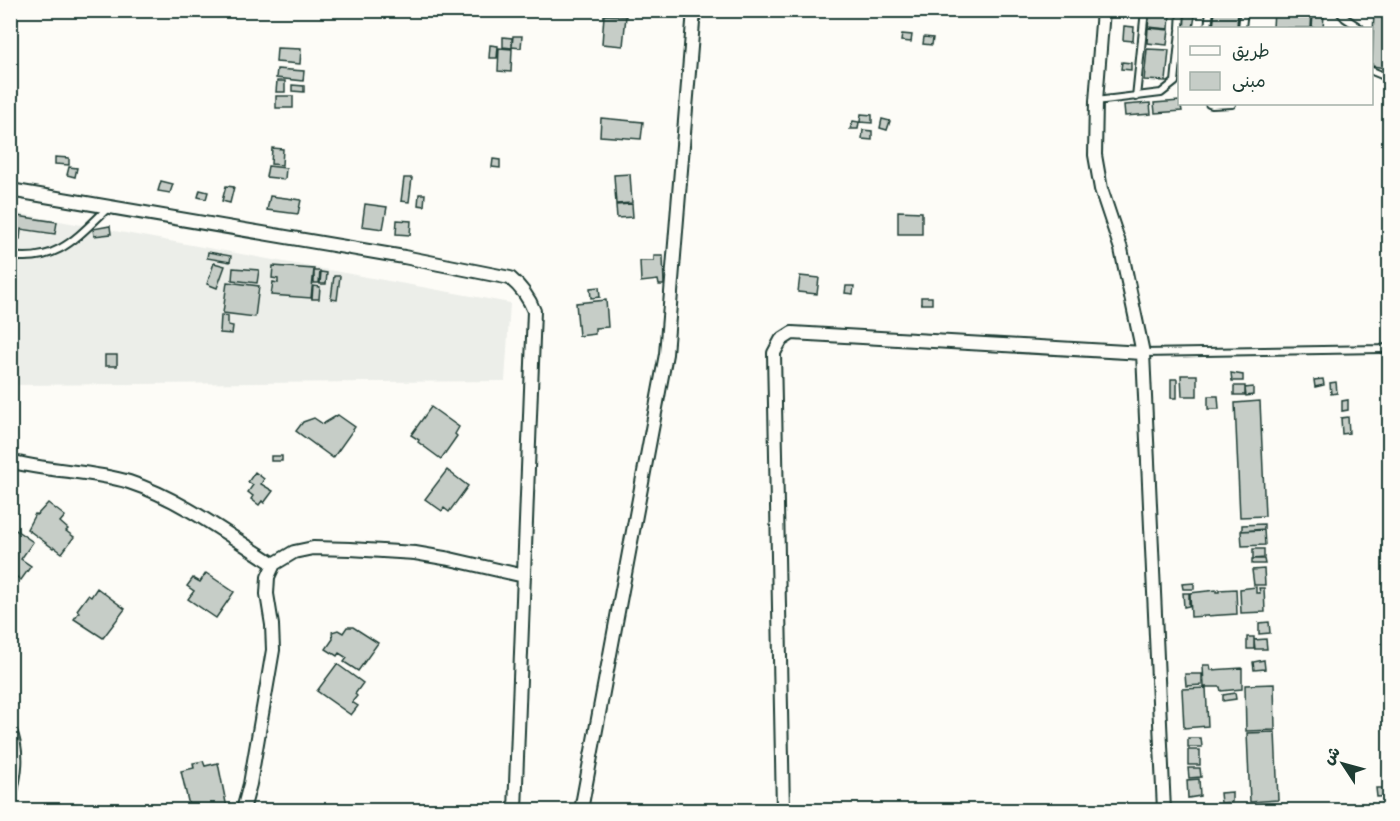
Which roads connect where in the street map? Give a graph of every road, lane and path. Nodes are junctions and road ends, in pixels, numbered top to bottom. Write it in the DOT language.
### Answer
graph roads {
  1 [pos="694,10"];
  2 [pos="1103,10"];
  3 [pos="1144,10"];
  4 [pos="1181,10"];
  5 [pos="1210,10"];
  6 [pos="1244,10"];
  7 [pos="1338,10"];
  8 [pos="1180,27"];
  9 [pos="1209,27"];
  10 [pos="1242,27"];
  11 [pos="1358,27"];
  12 [pos="1178,51"];
  13 [pos="1373,72"];
  14 [pos="1389,72"];
  15 [pos="1136,97"];
  16 [pos="1096,101"];
  17 [pos="10,190"];
  18 [pos="109,207"];
  19 [pos="13,257"];
  20 [pos="10,274"];
  21 [pos="1389,347"];
  22 [pos="1143,353"];
  23 [pos="10,461"];
  24 [pos="274,564"];
  25 [pos="524,576"];
  26 [pos="10,731"];
  27 [pos="10,796"];
  28 [pos="243,810"];
  29 [pos="514,810"];
  30 [pos="582,810"];
  31 [pos="783,810"];
  32 [pos="1164,810"];
  1 -- 30 [label="street"];
  2 -- 16 [label="street"];
  3 -- 15 [label="lane"];
  4 -- 8 [label="lane"];
  5 -- 9 [label="lane"];
  6 -- 10 [label="lane"];
  7 -- 11 [label="lane"];
  12 -- 15 [label="lane"];
  13 -- 14 [label="lane"];
  15 -- 16 [label="lane"];
  16 -- 22 [label="street"];
  17 -- 18 [label="street"];
  18 -- 19 [label="lane"];
  18 -- 25 [label="street"];
  19 -- 20 [label="lane"];
  21 -- 22 [label="lane"];
  22 -- 31 [label="street"];
  22 -- 32 [label="street"];
  23 -- 24 [label="street"];
  24 -- 25 [label="street"];
  24 -- 28 [label="street"];
  25 -- 29 [label="street"];
  26 -- 27 [label="street"];
}
